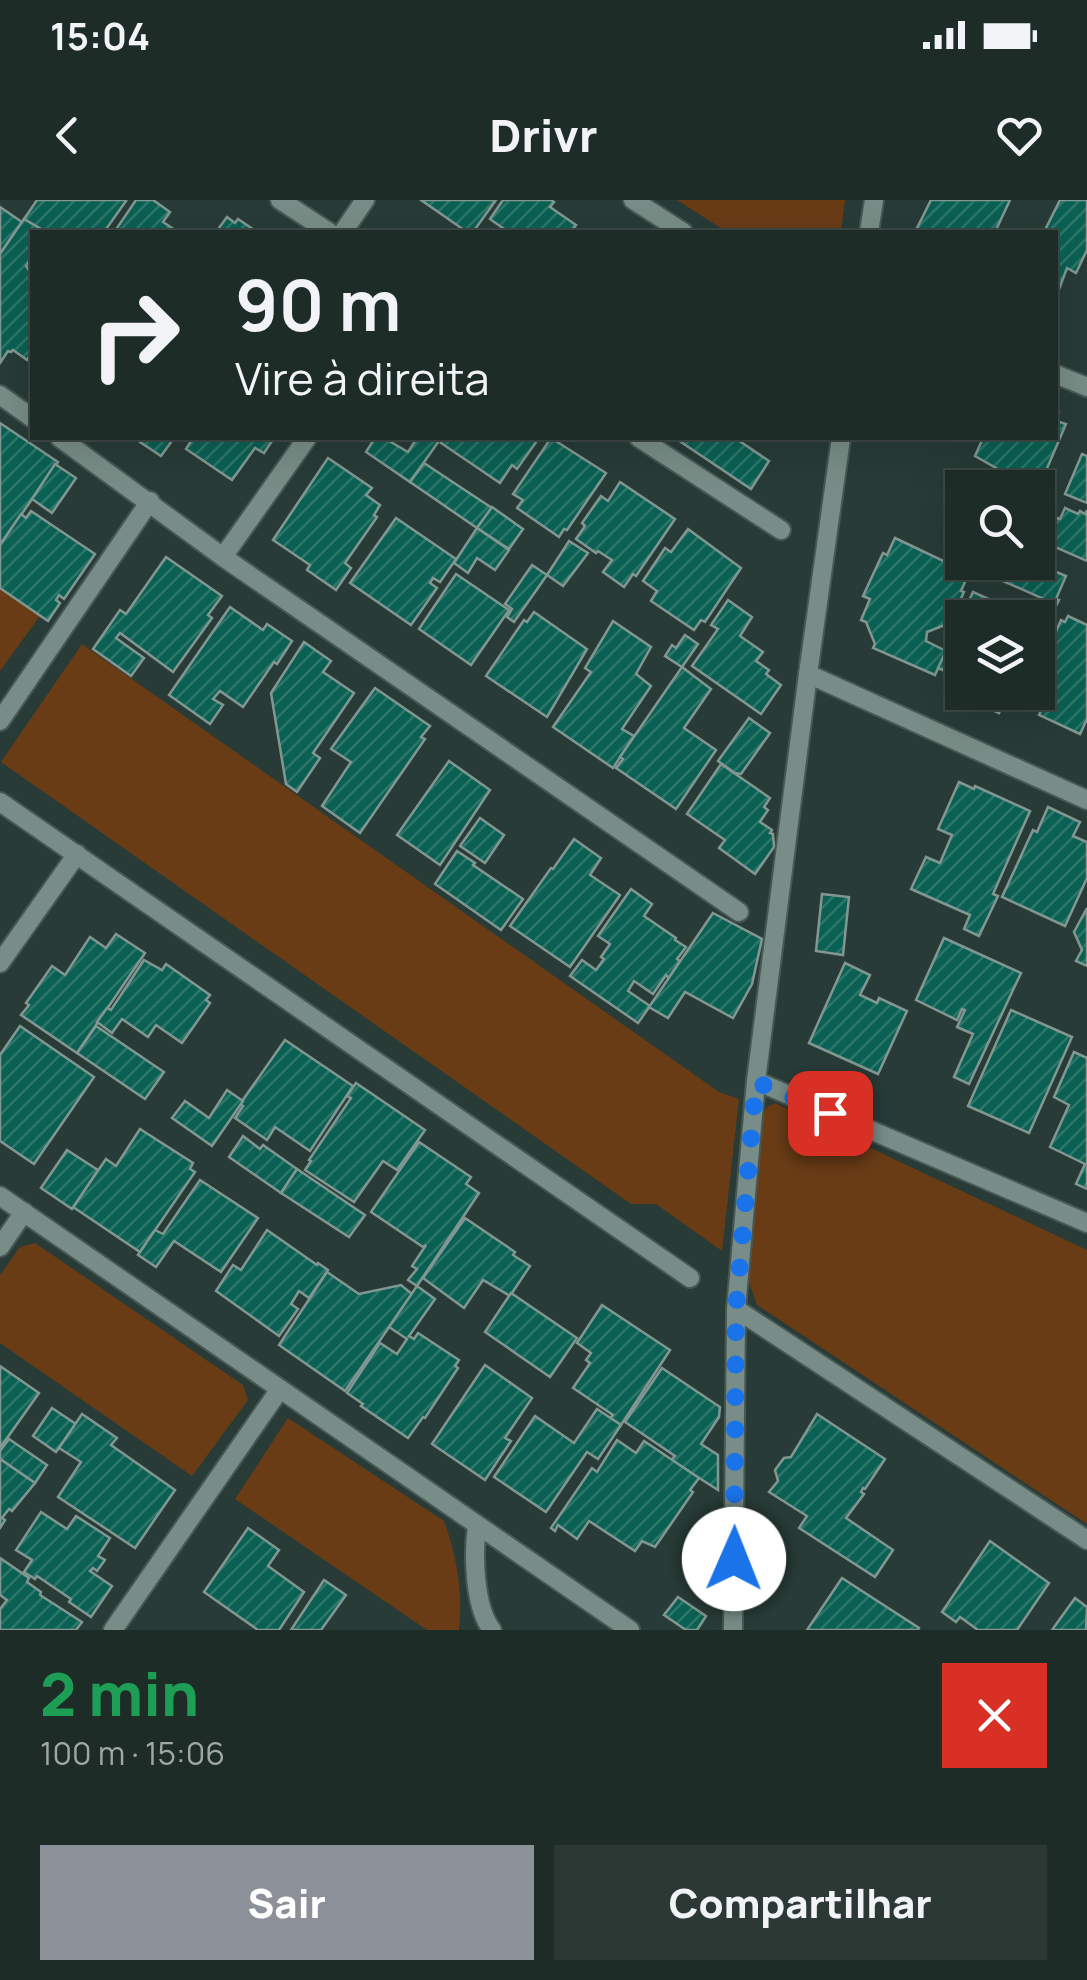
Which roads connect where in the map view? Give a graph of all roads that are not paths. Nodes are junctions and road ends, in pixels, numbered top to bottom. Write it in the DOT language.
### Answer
graph roads {
  1 [pos="280,200"];
  2 [pos="365,200"];
  3 [pos="633,200"];
  4 [pos="874,200"];
  5 [pos="326,230"];
  6 [pos="343,230"];
  7 [pos="680,230"];
  8 [pos="870,230"];
  9 [pos="1058,375"];
  10 [pos="1087,387"];
  11 [pos="0,395"];
  12 [pos="30,417"];
  13 [pos="63,440"];
  14 [pos="306,440"];
  15 [pos="642,440"];
  16 [pos="841,440"];
  17 [pos="150,502"];
  18 [pos="781,530"];
  19 [pos="223,556"];
  20 [pos="808,674"];
  21 [pos="0,722"];
  22 [pos="1087,800"];
  23 [pos="0,802"];
  24 [pos="76,854"];
  25 [pos="739,912"];
  26 [pos="0,963"];
  27 [pos="756,1082"];
  28 [pos="0,1196"];
  29 [pos="24,1212"];
  30 [pos="1087,1223"];
  31 [pos="0,1246"];
  32 [pos="690,1278"];
  33 [pos="736,1309"];
  34 [pos="280,1389"];
  35 [pos="477,1526"];
  36 [pos="1087,1540"];
  37 [pos="114,1630"];
  38 [pos="492,1630"];
  39 [pos="630,1630"];
  40 [pos="733,1630"];
  1 -- 5 [label="street"];
  2 -- 6 [label="street"];
  3 -- 7 [label="street"];
  4 -- 8 [label="street"];
  9 -- 10 [label="street"];
  11 -- 12 [label="street"];
  13 -- 17 [label="street"];
  14 -- 19 [label="street"];
  15 -- 18 [label="street"];
  16 -- 20 [label="street"];
  17 -- 19 [label="street"];
  17 -- 21 [label="street"];
  19 -- 25 [label="street"];
  20 -- 22 [label="street"];
  20 -- 27 [label="street"];
  23 -- 24 [label="street"];
  24 -- 26 [label="street"];
  24 -- 32 [label="street"];
  27 -- 30 [label="street"];
  27 -- 33 [label="street"];
  28 -- 29 [label="street"];
  29 -- 31 [label="street"];
  29 -- 34 [label="street"];
  33 -- 36 [label="street"];
  33 -- 40 [label="street"];
  34 -- 35 [label="street"];
  34 -- 37 [label="street"];
  35 -- 38 [label="street"];
  35 -- 39 [label="street"];
}
